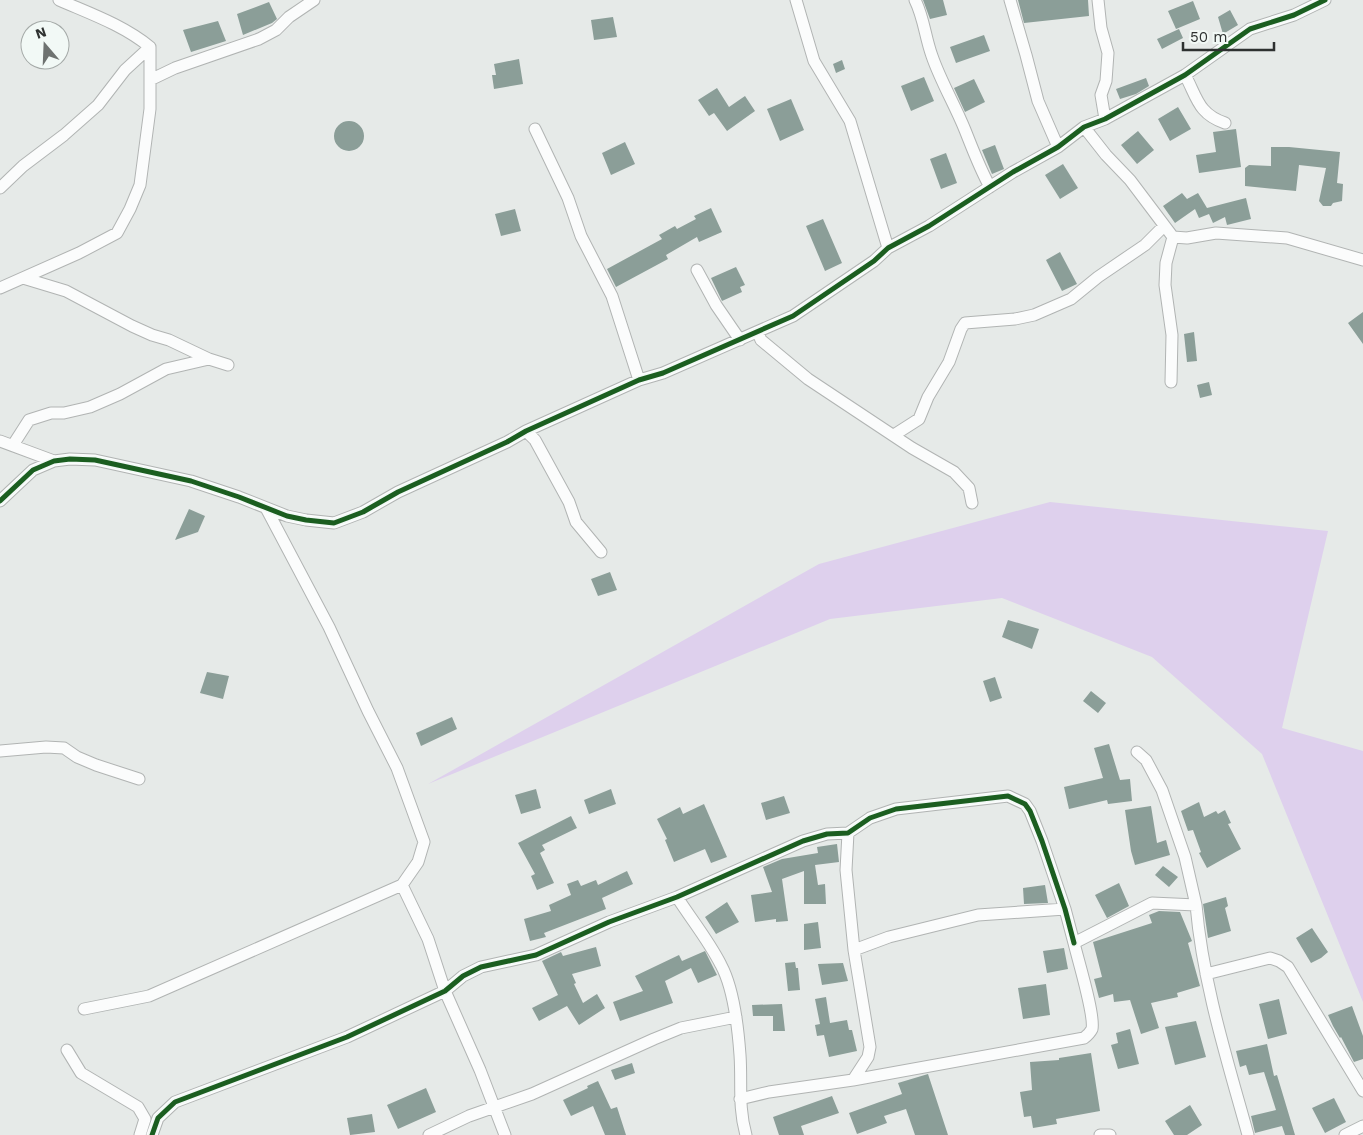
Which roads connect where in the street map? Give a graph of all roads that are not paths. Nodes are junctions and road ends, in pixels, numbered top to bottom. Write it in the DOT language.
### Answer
graph roads {
  1 [pos="59,0"];
  2 [pos="314,0"];
  3 [pos="796,0"];
  4 [pos="915,0"];
  5 [pos="1010,0"];
  6 [pos="1098,0"];
  7 [pos="1325,0"];
  8 [pos="150,47"];
  9 [pos="1185,75"];
  10 [pos="150,80"];
  11 [pos="1105,119"];
  12 [pos="1225,123"];
  13 [pos="1084,127"];
  14 [pos="535,129"];
  15 [pos="1058,146"];
  16 [pos="990,187"];
  17 [pos="0,188"];
  18 [pos="1164,226"];
  19 [pos="1173,237"];
  20 [pos="888,248"];
  21 [pos="1363,260"];
  22 [pos="697,270"];
  23 [pos="24,278"];
  24 [pos="0,288"];
  25 [pos="758,333"];
  26 [pos="740,340"];
  27 [pos="209,359"];
  28 [pos="228,365"];
  29 [pos="639,380"];
  30 [pos="1172,382"];
  31 [pos="526,431"];
  32 [pos="894,435"];
  33 [pos="0,440"];
  34 [pos="13,446"];
  35 [pos="54,461"];
  36 [pos="0,500"];
  37 [pos="972,503"];
  38 [pos="266,508"];
  39 [pos="601,552"];
  40 [pos="0,751"];
  41 [pos="1137,752"];
  42 [pos="138,779"];
  43 [pos="848,832"];
  44 [pos="402,885"];
  45 [pos="677,897"];
  46 [pos="1196,905"];
  47 [pos="1065,908"];
  48 [pos="1074,943"];
  49 [pos="854,950"];
  50 [pos="1206,974"];
  51 [pos="445,991"];
  52 [pos="84,1009"];
  53 [pos="736,1017"];
  54 [pos="66,1050"];
  55 [pos="853,1080"];
  56 [pos="1363,1091"];
  57 [pos="740,1099"];
  58 [pos="494,1107"];
  59 [pos="1363,1126"];
  60 [pos="140,1135"];
  61 [pos="152,1135"];
  62 [pos="429,1135"];
  63 [pos="505,1135"];
  64 [pos="746,1135"];
  65 [pos="1100,1135"];
  66 [pos="1110,1135"];
  67 [pos="1248,1135"];
  68 [pos="1345,1135"];
  1 -- 8 [label="street"];
  2 -- 10 [label="street"];
  3 -- 20 [label="street"];
  4 -- 16 [label="street"];
  5 -- 15 [label="street"];
  6 -- 11 [label="street"];
  7 -- 9 [label="street"];
  8 -- 10 [label="street"];
  8 -- 17 [label="street"];
  9 -- 11 [label="street"];
  9 -- 12 [label="street"];
  10 -- 23 [label="street"];
  11 -- 13 [label="street"];
  13 -- 15 [label="street"];
  13 -- 18 [label="street"];
  14 -- 29 [label="street"];
  15 -- 16 [label="street"];
  16 -- 20 [label="street"];
  18 -- 19 [label="street"];
  18 -- 32 [label="street"];
  19 -- 21 [label="street"];
  19 -- 30 [label="street"];
  20 -- 25 [label="street"];
  22 -- 26 [label="street"];
  23 -- 24 [label="street"];
  23 -- 27 [label="street"];
  25 -- 26 [label="street"];
  25 -- 32 [label="street"];
  26 -- 29 [label="street"];
  27 -- 28 [label="street"];
  27 -- 34 [label="street"];
  29 -- 31 [label="street"];
  31 -- 38 [label="street"];
  31 -- 39 [label="street"];
  32 -- 37 [label="street"];
  33 -- 34 [label="street"];
  34 -- 35 [label="street"];
  35 -- 36 [label="street"];
  35 -- 38 [label="street"];
  38 -- 44 [label="street"];
  40 -- 42 [label="street"];
  41 -- 46 [label="street"];
  43 -- 45 [label="street"];
  43 -- 47 [label="street"];
  43 -- 49 [label="street"];
  44 -- 51 [label="street"];
  44 -- 52 [label="street"];
  45 -- 51 [label="street"];
  45 -- 53 [label="street"];
  46 -- 48 [label="street"];
  46 -- 50 [label="street"];
  47 -- 48 [label="street"];
  47 -- 49 [label="street"];
  48 -- 55 [label="street"];
  49 -- 55 [label="street"];
  50 -- 56 [label="street"];
  50 -- 67 [label="street"];
  51 -- 58 [label="street"];
  51 -- 61 [label="street"];
  53 -- 57 [label="street"];
  53 -- 58 [label="street"];
  54 -- 60 [label="street"];
  55 -- 57 [label="street"];
  57 -- 64 [label="street"];
  58 -- 62 [label="street"];
  58 -- 63 [label="street"];
  59 -- 68 [label="street"];
  65 -- 66 [label="street"];
}
